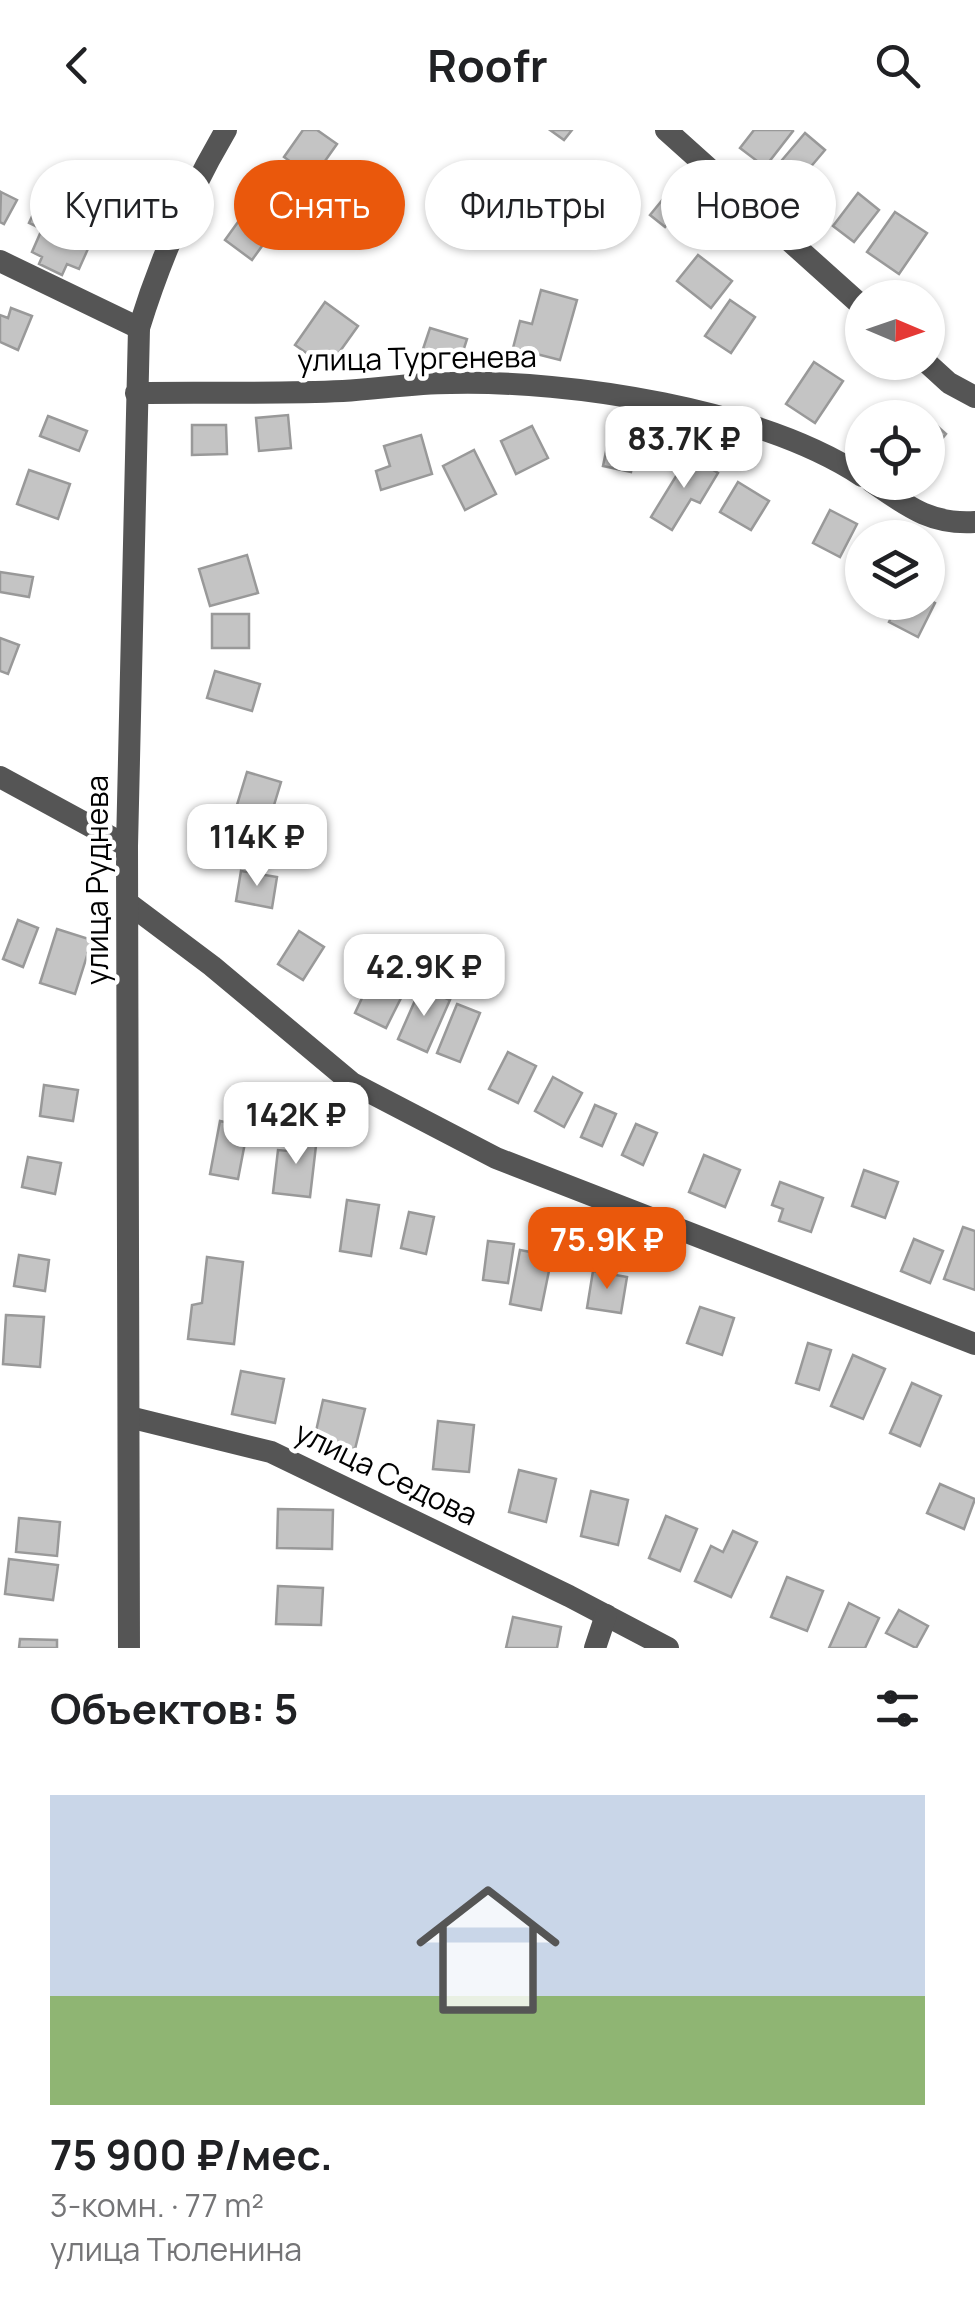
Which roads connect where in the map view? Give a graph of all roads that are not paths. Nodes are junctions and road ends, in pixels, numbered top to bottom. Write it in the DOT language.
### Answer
graph roads {
  1 [pos="226,130"];
  2 [pos="666,130"];
  3 [pos="0,261"];
  4 [pos="845,291"];
  5 [pos="139,328"];
  6 [pos="945,379"];
  7 [pos="136,393"];
  8 [pos="975,398"];
  9 [pos="845,467"];
  10 [pos="898,500"];
  11 [pos="975,522"];
  12 [pos="0,776"];
  13 [pos="126,846"];
  14 [pos="128,903"];
  15 [pos="975,1344"];
  16 [pos="130,1418"];
  17 [pos="606,1616"];
  18 [pos="129,1648"];
  19 [pos="596,1648"];
  20 [pos="668,1648"];
  1 -- 5 [label="street, улица Руднева"];
  2 -- 4 [label="street"];
  3 -- 5 [label="street"];
  5 -- 7 [label="street, улица Руднева"];
  6 -- 8 [label="street"];
  7 -- 9 [label="street, улица Тургенева"];
  7 -- 13 [label="street, улица Руднева"];
  10 -- 11 [label="street"];
  12 -- 13 [label="street"];
  13 -- 14 [label="street, улица Руднева"];
  14 -- 15 [label="street"];
  14 -- 16 [label="street, улица Руднева"];
  16 -- 17 [label="street, улица Седова"];
  16 -- 18 [label="street, улица Руднева"];
  17 -- 19 [label="street"];
  17 -- 20 [label="street, улица Седова"];
}
